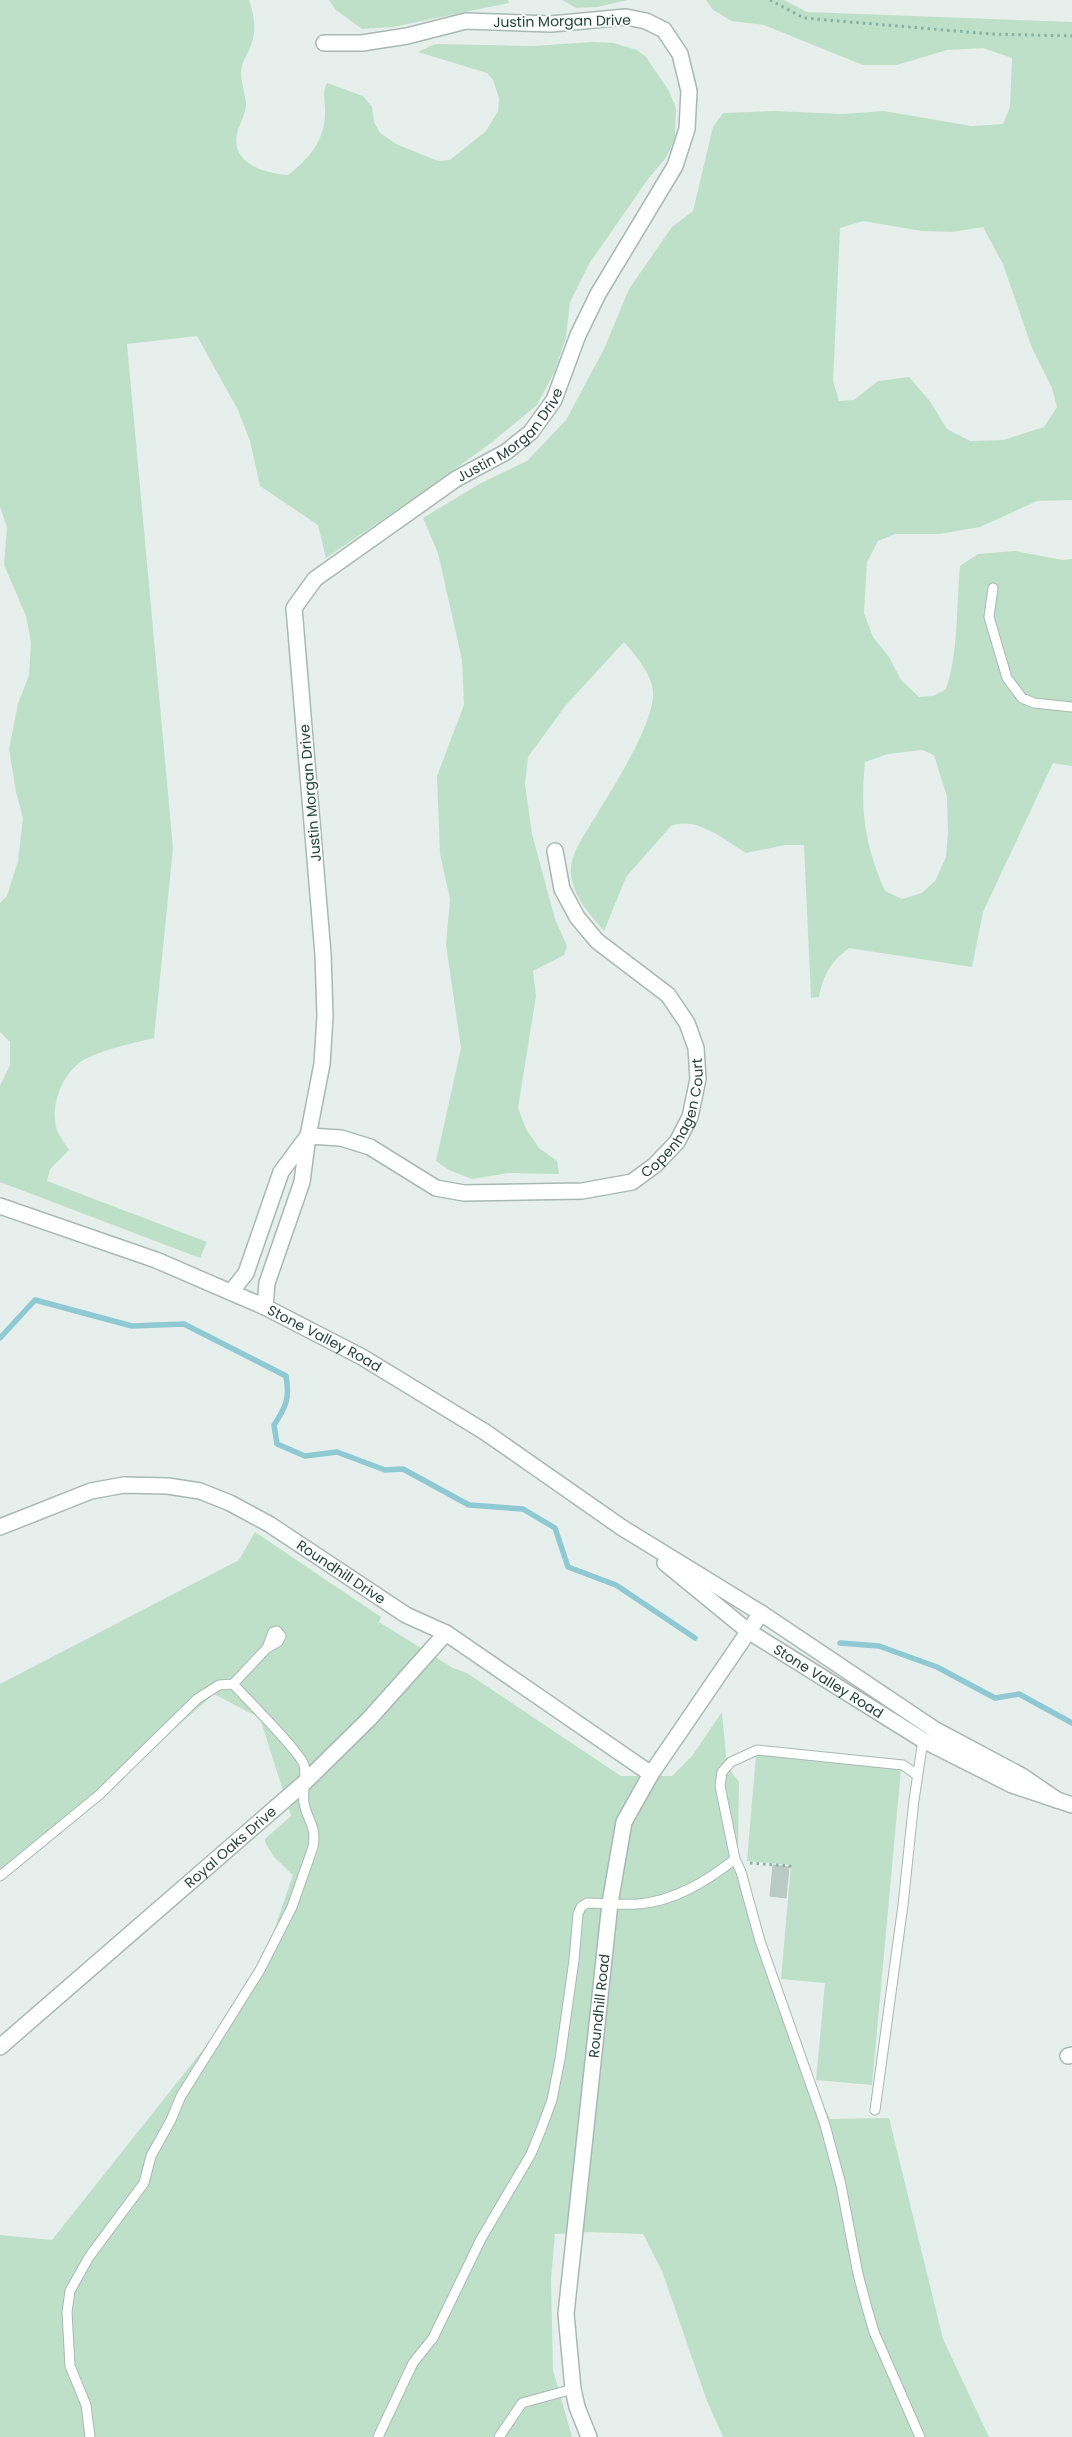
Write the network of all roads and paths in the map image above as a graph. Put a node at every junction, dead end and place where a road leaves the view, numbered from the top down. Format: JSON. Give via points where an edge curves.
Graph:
{"nodes":[{"id":1,"x":770,"y":0,"type":"edge"},
{"id":2,"x":1072,"y":36,"type":"edge"},
{"id":3,"x":324,"y":43,"type":"dead end"},
{"id":4,"x":993,"y":588,"type":"dead end"},
{"id":5,"x":1072,"y":707,"type":"edge"},
{"id":6,"x":555,"y":851,"type":"dead end"},
{"id":7,"x":308,"y":1136,"type":"junction"},
{"id":8,"x":0,"y":1206,"type":"edge"},
{"id":9,"x":231,"y":1292,"type":"junction"},
{"id":10,"x":265,"y":1308,"type":"junction"},
{"id":11,"x":0,"y":1527,"type":"edge"},
{"id":12,"x":621,"y":1527,"type":"junction"},
{"id":13,"x":761,"y":1613,"type":"junction"},
{"id":14,"x":748,"y":1631,"type":"junction"},
{"id":15,"x":446,"y":1633,"type":"junction"},
{"id":16,"x":267,"y":1648,"type":"dead end"},
{"id":17,"x":233,"y":1684,"type":"junction"},
{"id":18,"x":923,"y":1740,"type":"junction"},
{"id":19,"x":651,"y":1774,"type":"junction"},
{"id":20,"x":918,"y":1775,"type":"junction"},
{"id":21,"x":303,"y":1784,"type":"junction"},
{"id":22,"x":1057,"y":1800,"type":"junction"},
{"id":23,"x":1072,"y":1805,"type":"edge"},
{"id":24,"x":736,"y":1860,"type":"junction"},
{"id":25,"x":788,"y":1869,"type":"dead end"},
{"id":26,"x":0,"y":1876,"type":"edge"},
{"id":27,"x":610,"y":1903,"type":"junction"},
{"id":28,"x":0,"y":2047,"type":"edge"},
{"id":29,"x":875,"y":2110,"type":"dead end"},
{"id":30,"x":572,"y":2390,"type":"junction"},
{"id":31,"x":90,"y":2437,"type":"edge"},
{"id":32,"x":378,"y":2437,"type":"edge"},
{"id":33,"x":499,"y":2437,"type":"edge"},
{"id":34,"x":589,"y":2437,"type":"edge"},
{"id":35,"x":920,"y":2437,"type":"edge"}],
"edges":[{"from":1,"to":2,"type":"path","via":[[804,18],[991,34]]},
{"from":3,"to":7,"type":"street","name":"Justin Morgan Drive","via":[[362,43],[466,21],[552,24],[626,17],[664,30],[680,54],[689,91],[687,129],[675,166],[598,294],[578,335],[554,400],[531,432],[506,452],[456,479],[315,579],[294,608],[324,963],[322,1064]]},
{"from":4,"to":5,"type":"lane","via":[[989,617],[1008,678],[1022,698],[1034,703]]},
{"from":6,"to":7,"type":"street","name":"Copenhagen Court","via":[[562,889],[577,917],[597,941],[668,995],[687,1023],[696,1048],[698,1079],[690,1116],[677,1142],[655,1165],[632,1182],[582,1191],[464,1194],[436,1188],[370,1148],[341,1138]]},
{"from":7,"to":9,"type":"street","via":[[281,1172],[246,1273]]},
{"from":7,"to":10,"type":"street","name":"Justin Morgan Drive","via":[[302,1182],[267,1283]]},
{"from":8,"to":9,"type":"street","name":"Stone Valley Road","via":[[156,1260]]},
{"from":9,"to":10,"type":"street","name":"Stone Valley Road"},
{"from":10,"to":12,"type":"street","name":"Stone Valley Road","via":[[362,1357],[485,1432]]},
{"from":11,"to":15,"type":"street","name":"Roundhill Drive","via":[[92,1491],[168,1486],[200,1491],[269,1524],[406,1615]]},
{"from":12,"to":13,"type":"street","name":"Stone Valley Road"},
{"from":12,"to":14,"type":"street","name":"Stone Valley Road"},
{"from":13,"to":14,"type":"street","name":"Roundhill Road"},
{"from":13,"to":22,"type":"street","name":"Stone Valley Road","via":[[934,1729],[1022,1776]]},
{"from":14,"to":18,"type":"street","name":"Stone Valley Road"},
{"from":14,"to":19,"type":"street","name":"Roundhill Road"},
{"from":15,"to":19,"type":"street","name":"Roundhill Drive"},
{"from":15,"to":21,"type":"street","name":"Royal Oaks Drive","via":[[370,1718]]},
{"from":16,"to":17,"type":"lane"},
{"from":17,"to":21,"type":"lane","via":[[304,1764]]},
{"from":17,"to":26,"type":"lane","via":[[219,1685],[197,1700],[99,1795]]},
{"from":18,"to":20,"type":"lane"},
{"from":18,"to":22,"type":"street","name":"Stone Valley Road","via":[[1012,1785]]},
{"from":19,"to":27,"type":"street","name":"Roundhill Road","via":[[624,1822]]},
{"from":20,"to":24,"type":"lane","via":[[903,1765],[757,1750],[748,1753],[731,1762],[722,1772],[720,1786]]},
{"from":20,"to":29,"type":"lane","via":[[904,1905]]},
{"from":21,"to":28,"type":"street","name":"Royal Oaks Drive"},
{"from":21,"to":31,"type":"lane","via":[[304,1804],[315,1838],[306,1873],[292,1907],[260,1970],[181,2096],[151,2156],[144,2183],[89,2257],[70,2291],[67,2312],[70,2366],[86,2405]]},
{"from":22,"to":23,"type":"street","name":"Stone Valley Road"},
{"from":24,"to":25,"type":"path","via":[[790,1866]]},
{"from":24,"to":27,"type":"lane","via":[[697,1886],[668,1896],[640,1904]]},
{"from":24,"to":35,"type":"lane","via":[[760,1941],[825,2126],[841,2185],[866,2308]]},
{"from":27,"to":30,"type":"street","name":"Roundhill Road","via":[[566,2314]]},
{"from":27,"to":32,"type":"lane","via":[[587,1904],[578,1914],[552,2100],[531,2154],[481,2238],[433,2338],[413,2363]]},
{"from":30,"to":33,"type":"lane","via":[[522,2403]]},
{"from":30,"to":34,"type":"street","name":"Roundhill Road"}]}
